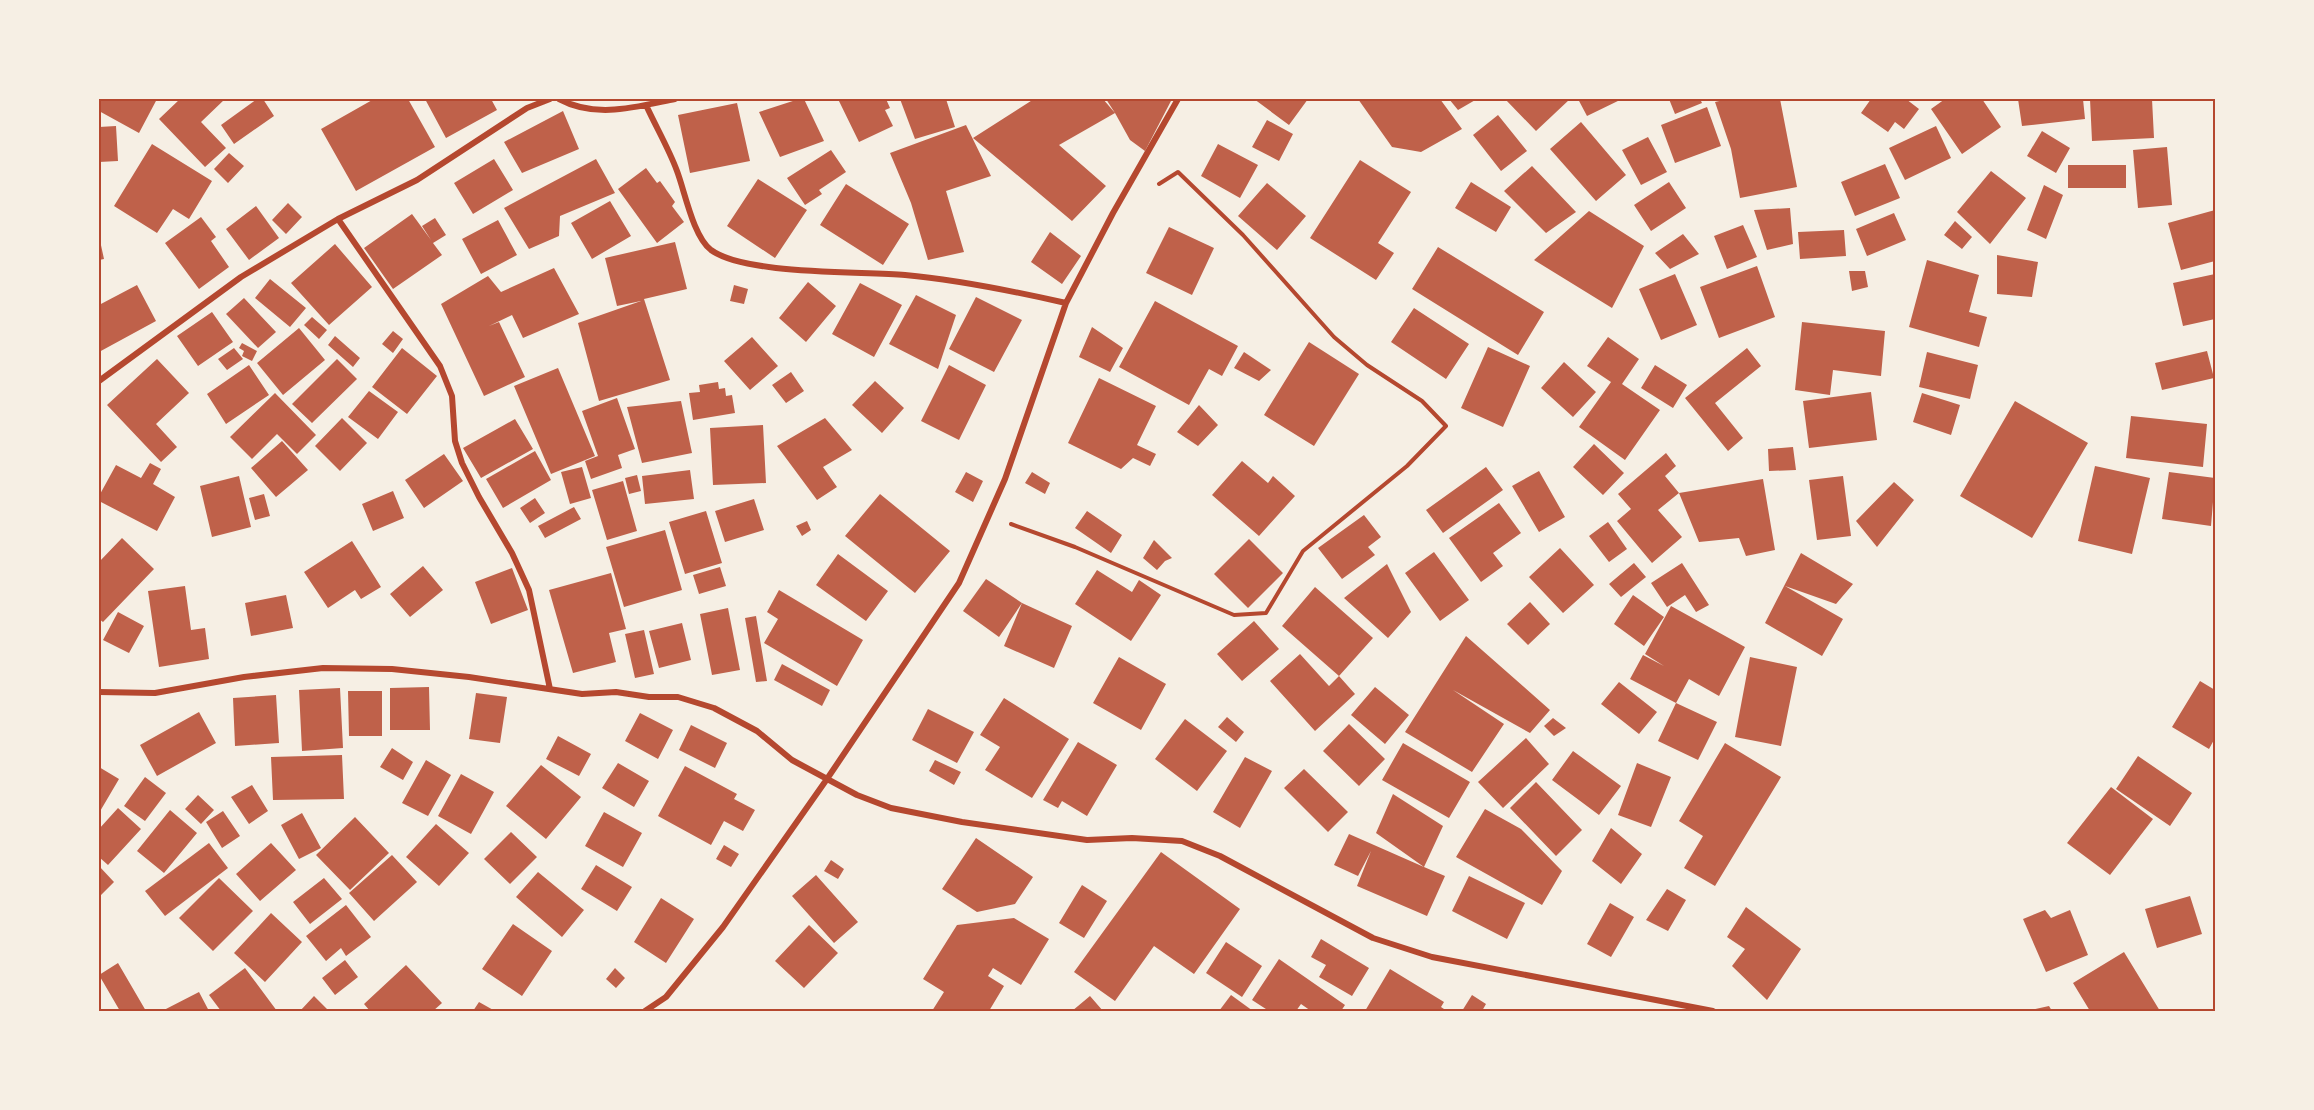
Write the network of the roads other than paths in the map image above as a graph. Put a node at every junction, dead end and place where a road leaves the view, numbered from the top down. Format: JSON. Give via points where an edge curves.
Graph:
{"nodes":[{"id":1,"x":550,"y":99,"type":"edge"},
{"id":2,"x":559,"y":99,"type":"edge"},
{"id":3,"x":675,"y":99,"type":"edge"},
{"id":4,"x":1178,"y":99,"type":"edge"},
{"id":5,"x":646,"y":105,"type":"junction"},
{"id":6,"x":338,"y":219,"type":"junction"},
{"id":7,"x":1066,"y":303,"type":"junction"},
{"id":8,"x":99,"y":381,"type":"edge"},
{"id":9,"x":550,"y":689,"type":"junction"},
{"id":10,"x":99,"y":692,"type":"edge"},
{"id":11,"x":827,"y":779,"type":"junction"},
{"id":12,"x":645,"y":1011,"type":"edge"},
{"id":13,"x":1713,"y":1011,"type":"edge"}],
"edges":[{"from":1,"to":6,"type":"street","via":[[527,108],[417,180]]},
{"from":2,"to":5,"type":"street","via":[[571,105],[610,111]]},
{"from":3,"to":5,"type":"street"},
{"from":4,"to":7,"type":"street"},
{"from":5,"to":7,"type":"street","via":[[677,170],[692,218],[710,249],[730,259],[813,270],[905,275]]},
{"from":6,"to":8,"type":"street","via":[[241,277]]},
{"from":6,"to":9,"type":"street","via":[[440,366],[452,396],[455,441],[462,463],[529,591]]},
{"from":7,"to":11,"type":"street","via":[[1005,479],[959,583]]},
{"from":9,"to":10,"type":"street","via":[[392,669],[323,669],[244,677],[155,693]]},
{"from":9,"to":11,"type":"street","via":[[678,697],[714,708],[757,730],[792,760]]},
{"from":11,"to":12,"type":"street","via":[[723,927],[666,997]]},
{"from":11,"to":13,"type":"street","via":[[891,808],[962,822],[1087,840],[1182,841],[1220,856],[1373,938],[1422,954]]}]}
